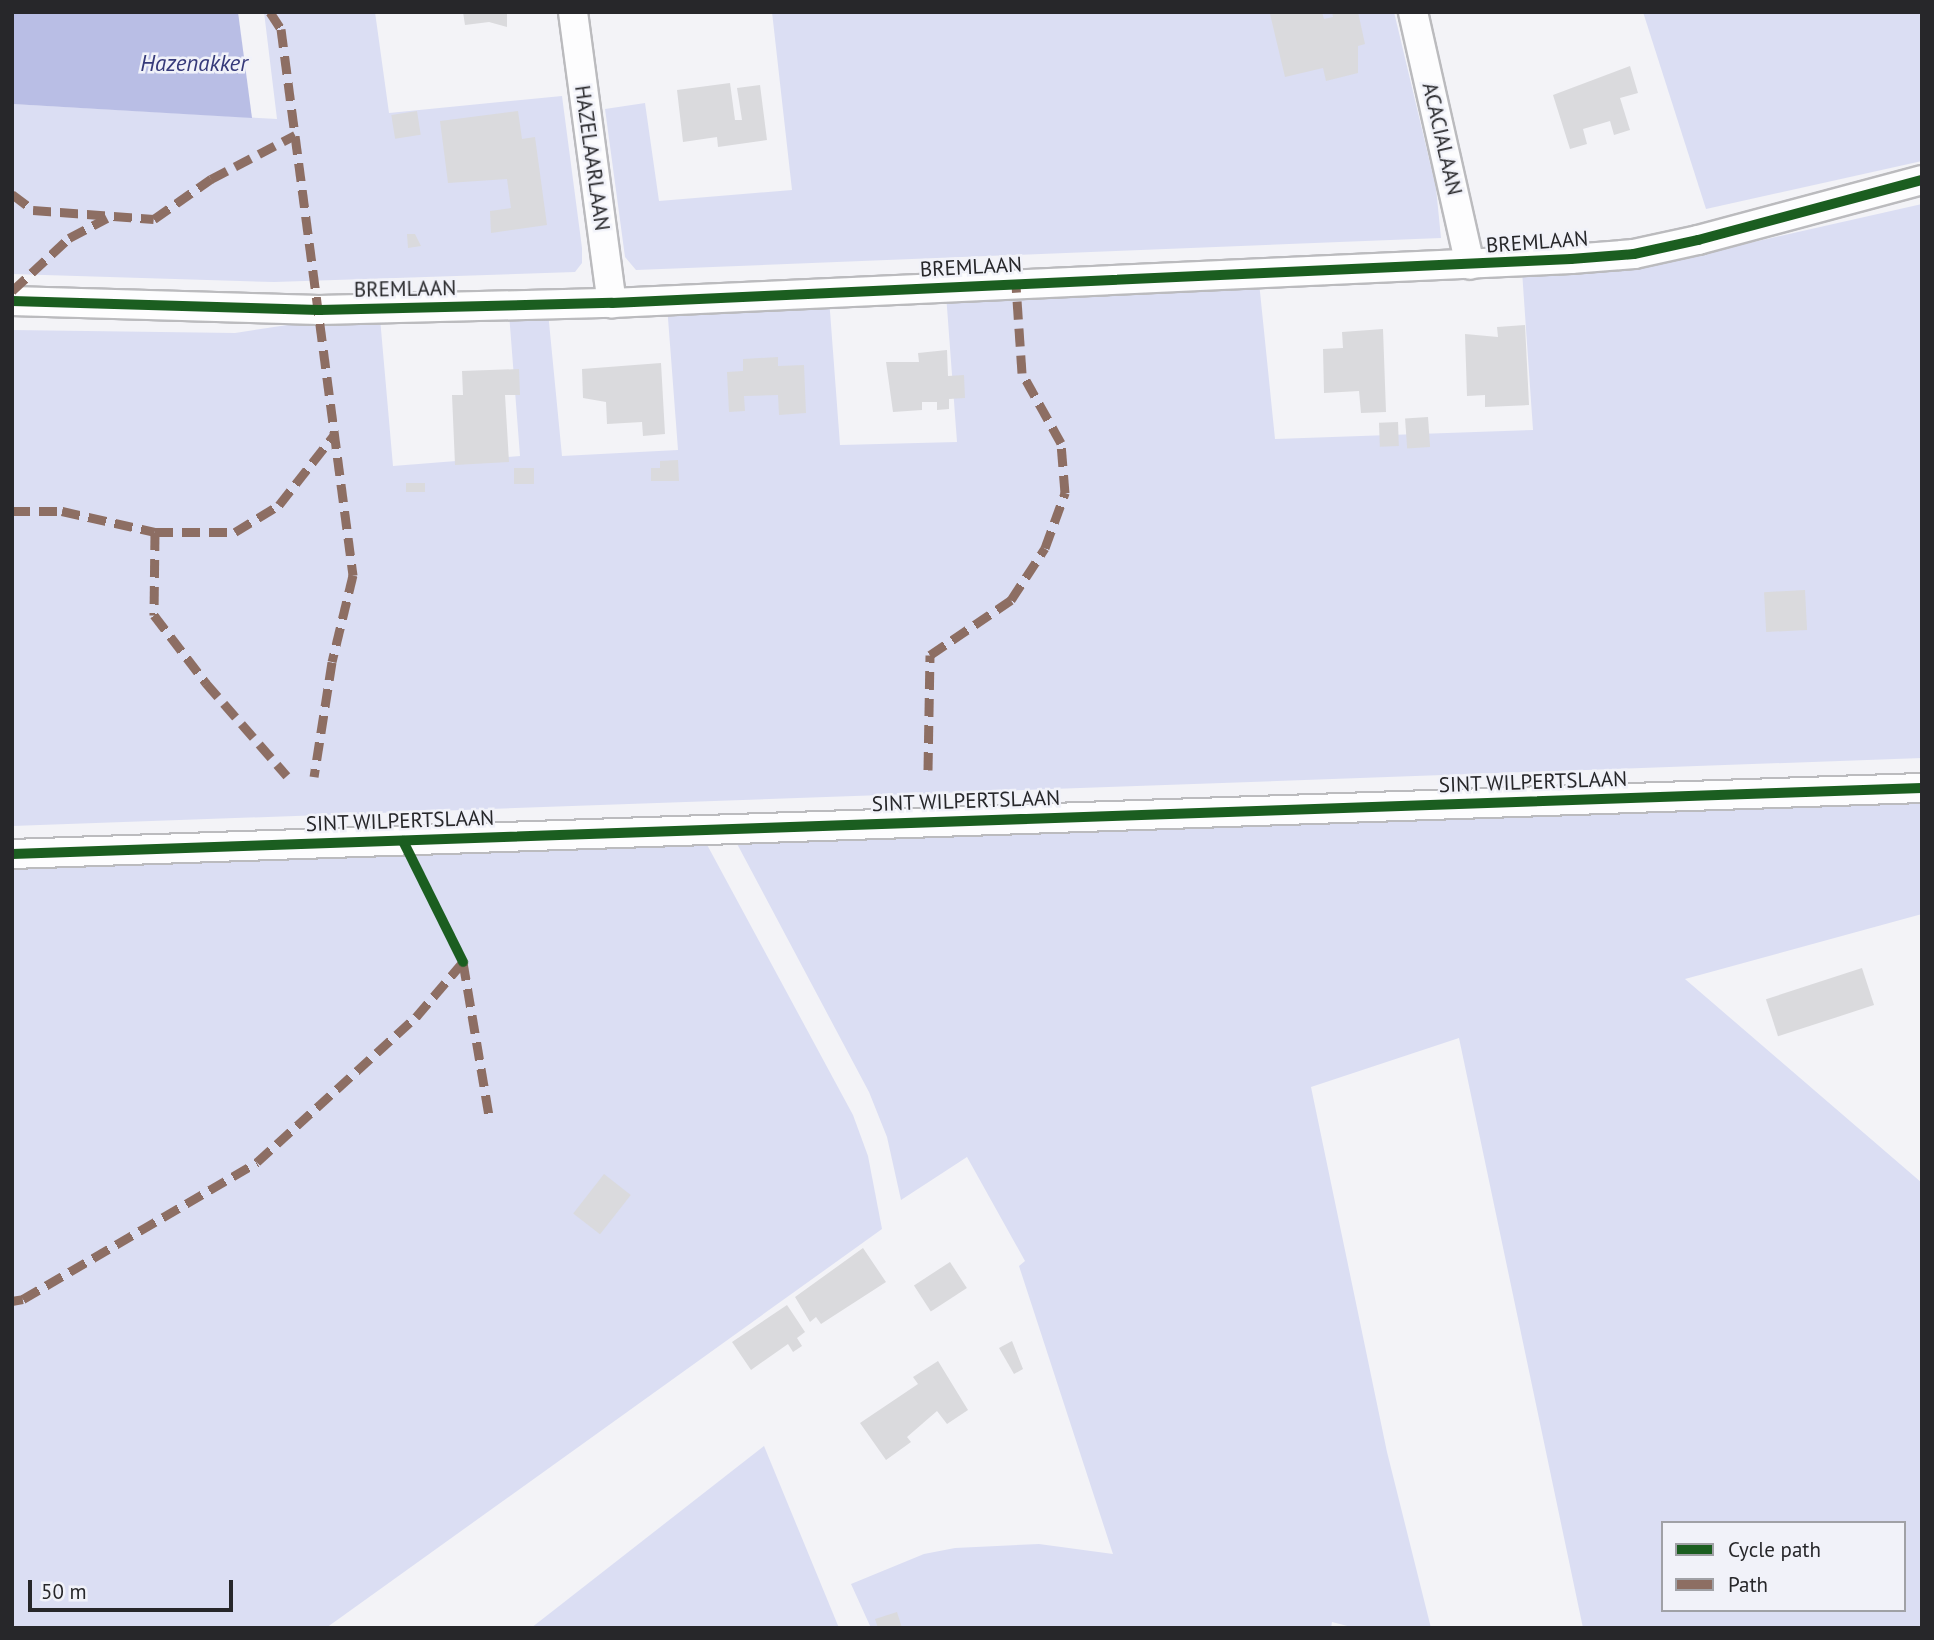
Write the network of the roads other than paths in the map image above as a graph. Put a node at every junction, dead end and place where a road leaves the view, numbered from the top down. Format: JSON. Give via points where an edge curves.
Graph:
{"nodes":[{"id":1,"x":573,"y":12,"type":"edge"},
{"id":2,"x":1413,"y":12,"type":"edge"},
{"id":3,"x":1922,"y":180,"type":"edge"},
{"id":4,"x":1470,"y":265,"type":"junction"},
{"id":5,"x":12,"y":301,"type":"edge"},
{"id":6,"x":612,"y":303,"type":"junction"},
{"id":7,"x":1922,"y":788,"type":"edge"},
{"id":8,"x":12,"y":854,"type":"edge"}],
"edges":[{"from":1,"to":6,"type":"street","name":"HAZELAARLAAN"},
{"from":2,"to":4,"type":"street","name":"ACACIALAAN"},
{"from":3,"to":4,"type":"street","name":"BREMLAAN","via":[[1634,254]]},
{"from":4,"to":6,"type":"street","name":"BREMLAAN"},
{"from":5,"to":6,"type":"street","name":"BREMLAAN","via":[[319,310]]},
{"from":7,"to":8,"type":"street","name":"SINT WILPERTSLAAN"}]}
